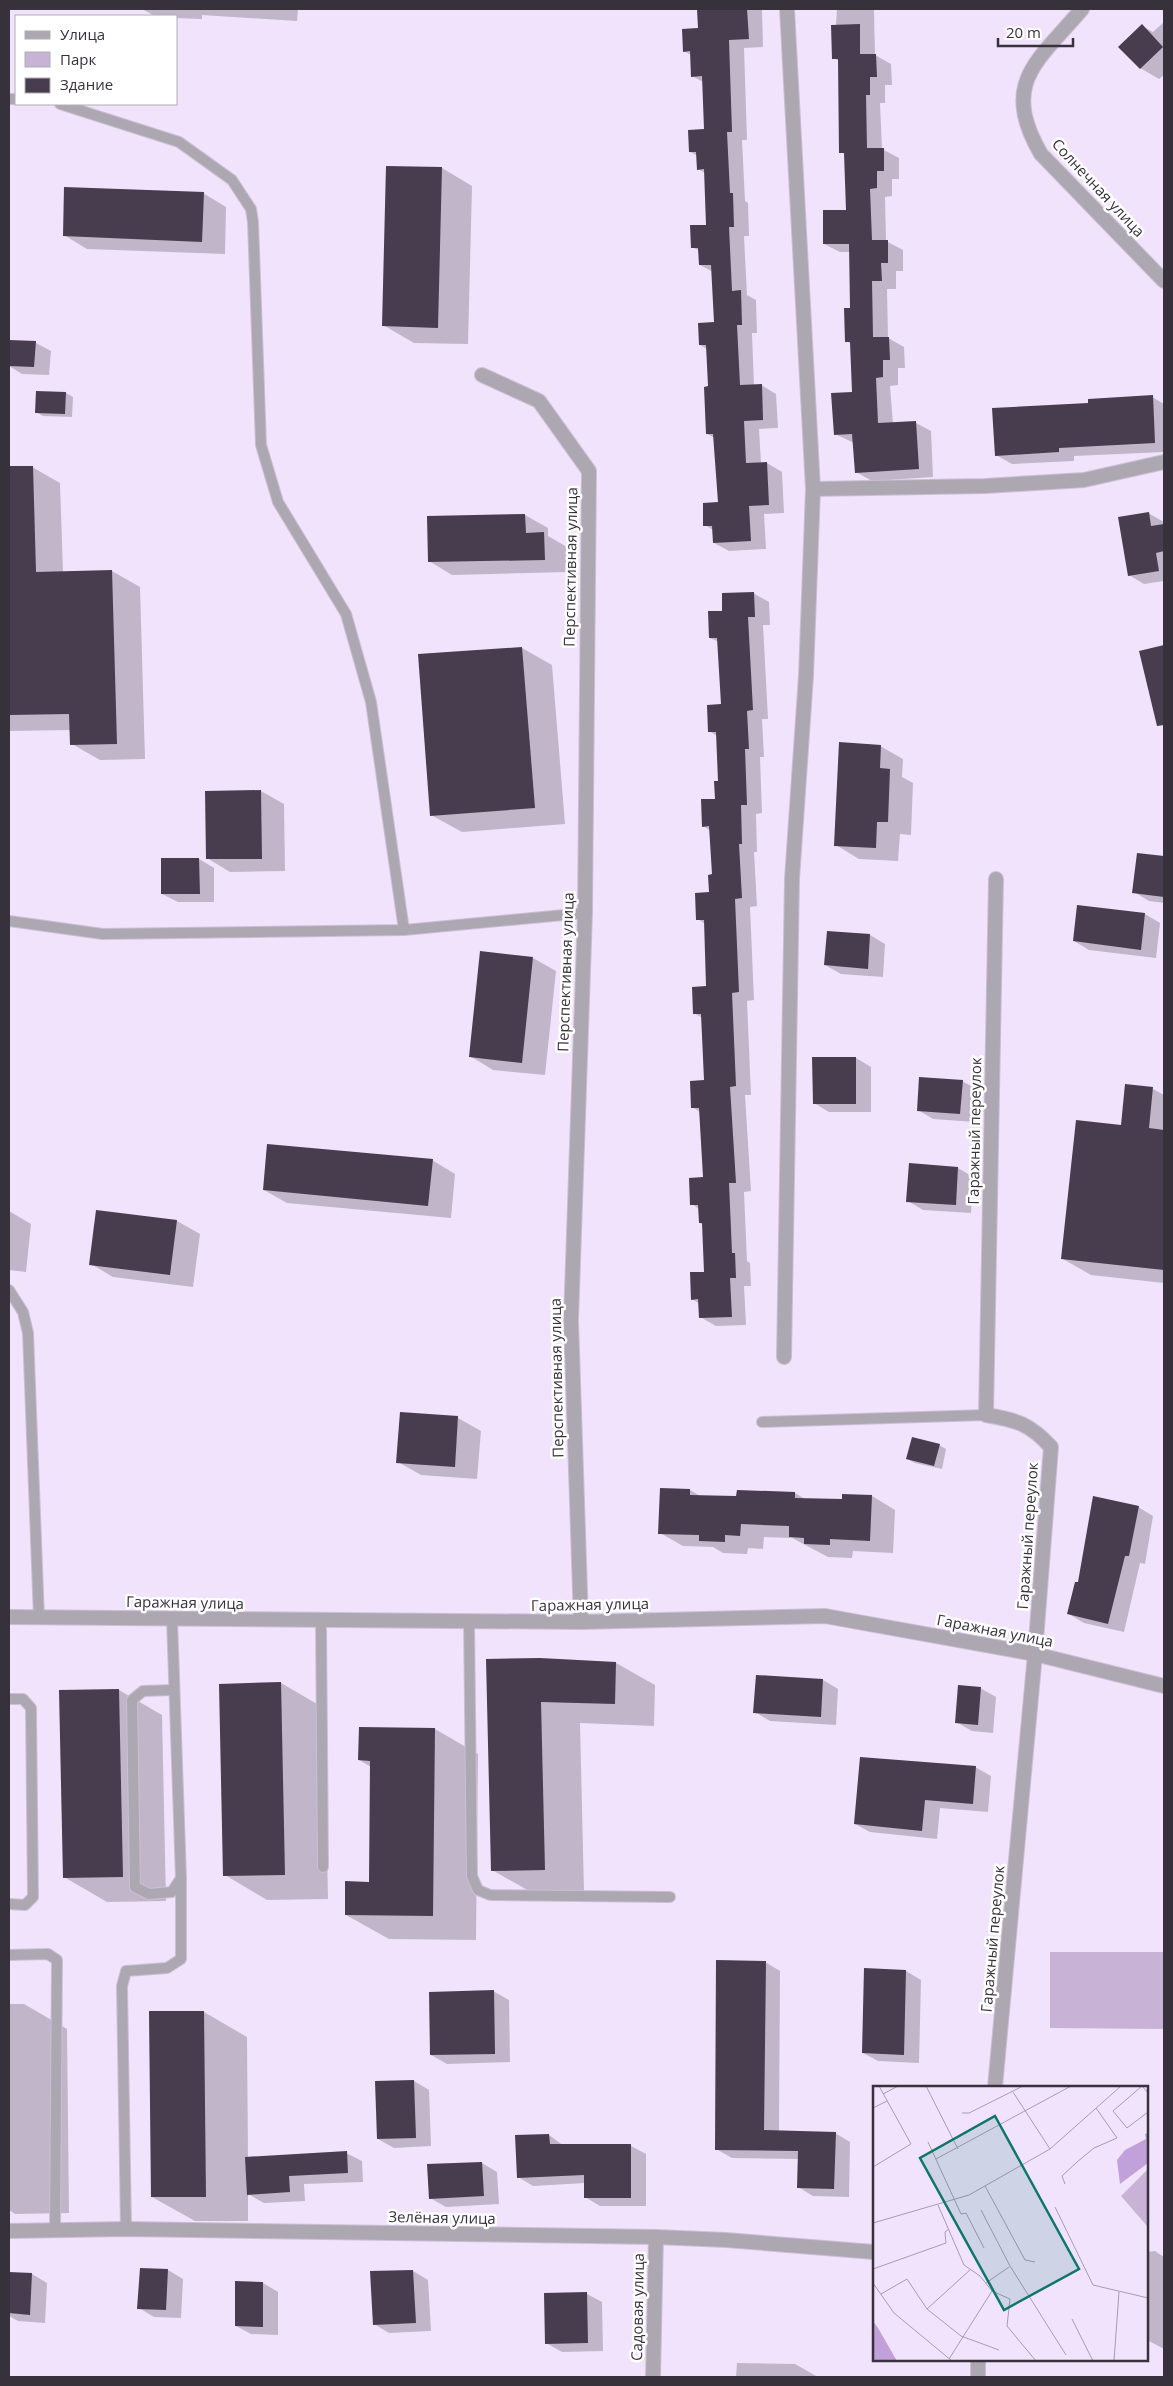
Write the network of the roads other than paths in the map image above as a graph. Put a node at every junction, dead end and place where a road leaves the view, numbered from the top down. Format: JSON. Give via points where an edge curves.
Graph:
{"nodes":[{"id":1,"x":787,"y":9,"type":"edge"},
{"id":2,"x":1082,"y":9,"type":"edge"},
{"id":3,"x":63,"y":105,"type":"edge"},
{"id":4,"x":1164,"y":281,"type":"edge"},
{"id":5,"x":482,"y":375,"type":"dead end"},
{"id":6,"x":1164,"y":462,"type":"edge"},
{"id":7,"x":813,"y":489,"type":"junction"},
{"id":8,"x":996,"y":879,"type":"dead end"},
{"id":9,"x":585,"y":913,"type":"junction"},
{"id":10,"x":9,"y":922,"type":"edge"},
{"id":11,"x":404,"y":930,"type":"junction"},
{"id":12,"x":9,"y":1290,"type":"edge"},
{"id":13,"x":784,"y":1357,"type":"dead end"},
{"id":14,"x":986,"y":1415,"type":"junction"},
{"id":15,"x":762,"y":1422,"type":"dead end"},
{"id":16,"x":9,"y":1617,"type":"edge"},
{"id":17,"x":39,"y":1618,"type":"junction"},
{"id":18,"x":172,"y":1619,"type":"junction"},
{"id":19,"x":321,"y":1620,"type":"junction"},
{"id":20,"x":468,"y":1621,"type":"junction"},
{"id":21,"x":581,"y":1622,"type":"junction"},
{"id":22,"x":1035,"y":1654,"type":"junction"},
{"id":23,"x":1164,"y":1686,"type":"edge"},
{"id":24,"x":174,"y":1690,"type":"junction"},
{"id":25,"x":9,"y":1699,"type":"edge"},
{"id":26,"x":322,"y":1867,"type":"dead end"},
{"id":27,"x":181,"y":1878,"type":"junction"},
{"id":28,"x":670,"y":1897,"type":"dead end"},
{"id":29,"x":9,"y":1904,"type":"edge"},
{"id":30,"x":9,"y":1955,"type":"edge"},
{"id":31,"x":995,"y":2086,"type":"edge"},
{"id":32,"x":126,"y":2229,"type":"junction"},
{"id":33,"x":55,"y":2230,"type":"junction"},
{"id":34,"x":9,"y":2231,"type":"edge"},
{"id":35,"x":656,"y":2237,"type":"junction"},
{"id":36,"x":873,"y":2252,"type":"edge"},
{"id":37,"x":978,"y":2361,"type":"edge"},
{"id":38,"x":653,"y":2377,"type":"edge"},
{"id":39,"x":978,"y":2377,"type":"edge"}],
"edges":[{"from":1,"to":7,"type":"street"},
{"from":2,"to":4,"type":"street","name":"Солнечная улица","via":[[1031,69],[1022,95],[1028,131],[1041,154]]},
{"from":3,"to":11,"type":"lane","via":[[179,142],[232,180],[250,209],[261,445],[278,502],[346,614],[371,702]]},
{"from":5,"to":9,"type":"street","name":"Перспективная улица","via":[[540,401],[589,471]]},
{"from":6,"to":7,"type":"street","via":[[1084,480],[985,486]]},
{"from":7,"to":13,"type":"street","via":[[806,676],[792,879]]},
{"from":8,"to":14,"type":"street","name":"Гаражный переулок"},
{"from":9,"to":11,"type":"lane"},
{"from":9,"to":21,"type":"street","name":"Перспективная улица","via":[[571,1320]]},
{"from":10,"to":11,"type":"lane","via":[[102,934]]},
{"from":12,"to":17,"type":"lane","via":[[23,1312],[28,1333]]},
{"from":14,"to":15,"type":"lane"},
{"from":14,"to":22,"type":"street","name":"Гаражный переулок","via":[[1015,1420],[1036,1431],[1051,1447]]},
{"from":16,"to":17,"type":"street","name":"Гаражная улица"},
{"from":17,"to":18,"type":"street","name":"Гаражная улица"},
{"from":18,"to":19,"type":"street","name":"Гаражная улица"},
{"from":18,"to":24,"type":"lane"},
{"from":19,"to":20,"type":"street","name":"Гаражная улица"},
{"from":19,"to":26,"type":"lane"},
{"from":20,"to":21,"type":"street","name":"Гаражная улица"},
{"from":20,"to":28,"type":"lane","via":[[472,1876],[478,1890],[490,1895]]},
{"from":21,"to":22,"type":"street","name":"Гаражная улица","via":[[825,1616]]},
{"from":22,"to":23,"type":"street","name":"Гаражная улица"},
{"from":22,"to":31,"type":"street","name":"Гаражный переулок"},
{"from":24,"to":27,"type":"lane"},
{"from":24,"to":27,"type":"lane","via":[[143,1690],[132,1700],[135,1887],[149,1894],[172,1892]]},
{"from":25,"to":29,"type":"lane","via":[[23,1699],[31,1708],[33,1897],[26,1905]]},
{"from":27,"to":32,"type":"lane","via":[[181,1959],[167,1968],[126,1971],[122,1986]]},
{"from":30,"to":33,"type":"lane","via":[[48,1954],[57,1960]]},
{"from":32,"to":33,"type":"street","name":"Зелёная улица"},
{"from":32,"to":35,"type":"street","name":"Зелёная улица"},
{"from":33,"to":34,"type":"street","name":"Зелёная улица"},
{"from":35,"to":36,"type":"street","name":"Зелёная улица"},
{"from":35,"to":38,"type":"street","name":"Садовая улица"},
{"from":37,"to":39,"type":"street"}]}
